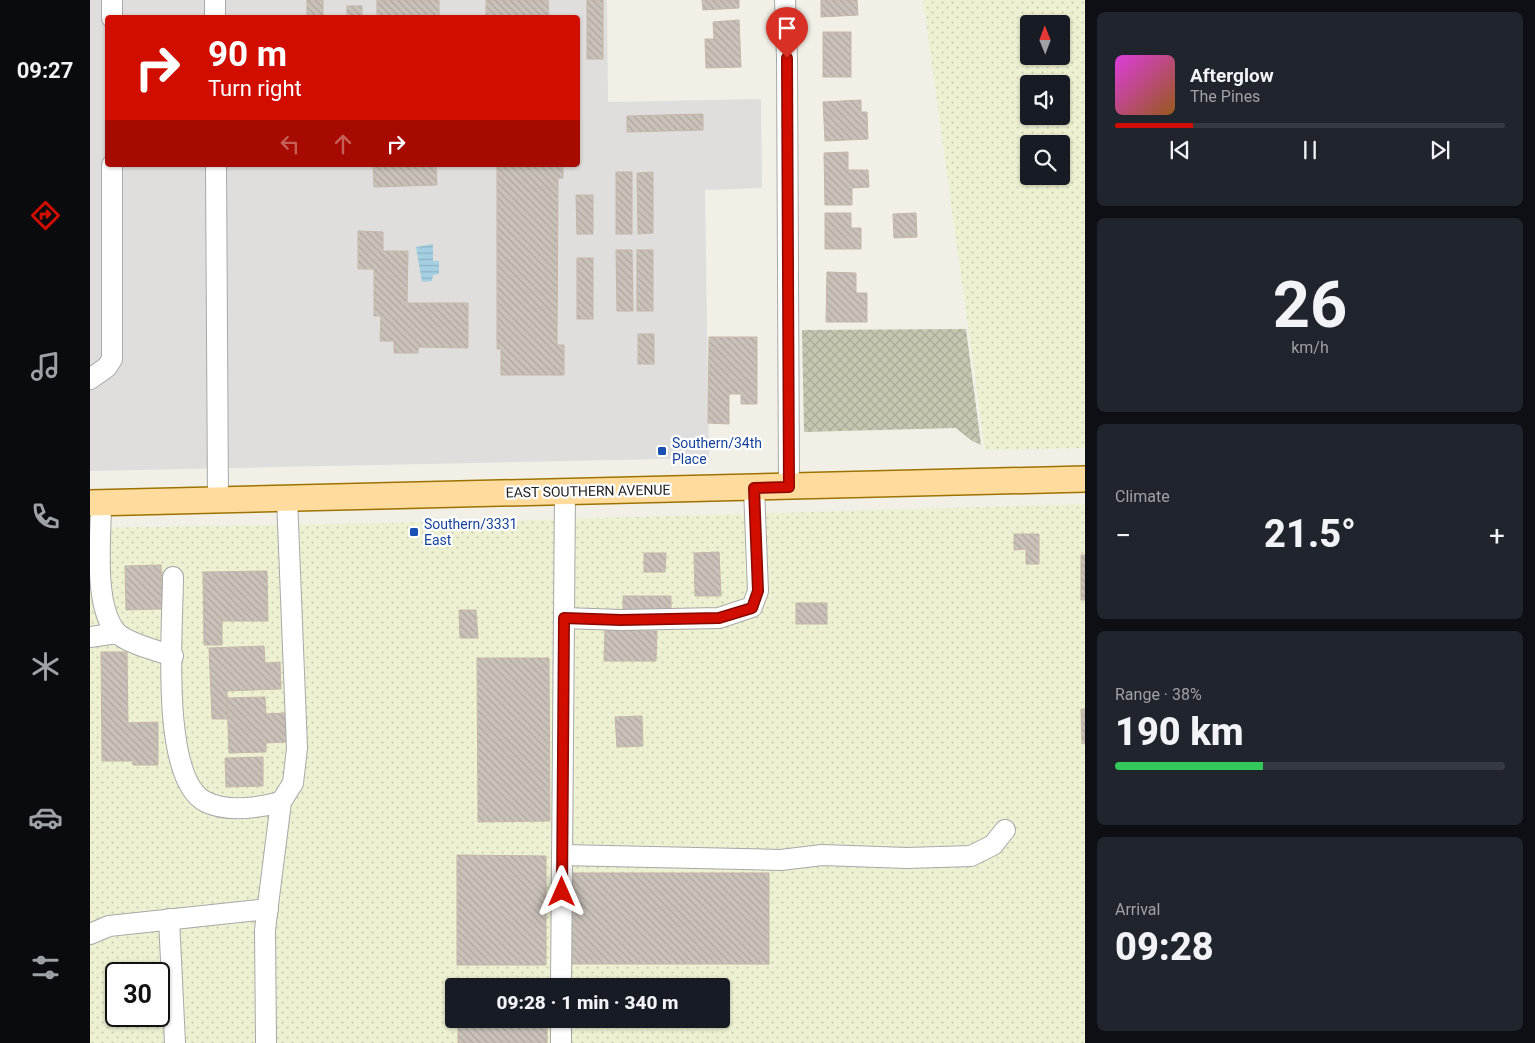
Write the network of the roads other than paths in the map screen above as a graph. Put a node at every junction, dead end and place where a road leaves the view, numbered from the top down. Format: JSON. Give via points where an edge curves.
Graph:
{"nodes":[{"id":1,"x":112,"y":0,"type":"edge"},
{"id":2,"x":214,"y":0,"type":"edge"},
{"id":3,"x":785,"y":0,"type":"edge"},
{"id":4,"x":112,"y":15,"type":"edge"},
{"id":5,"x":215,"y":15,"type":"edge"},
{"id":6,"x":112,"y":167,"type":"edge"},
{"id":7,"x":216,"y":167,"type":"edge"},
{"id":8,"x":90,"y":379,"type":"edge"},
{"id":9,"x":1085,"y":478,"type":"edge"},
{"id":10,"x":789,"y":487,"type":"junction"},
{"id":11,"x":754,"y":488,"type":"junction"},
{"id":12,"x":565,"y":492,"type":"junction"},
{"id":13,"x":287,"y":498,"type":"junction"},
{"id":14,"x":218,"y":500,"type":"junction"},
{"id":15,"x":96,"y":503,"type":"edge"},
{"id":16,"x":173,"y":578,"type":"dead end"},
{"id":17,"x":564,"y":618,"type":"junction"},
{"id":18,"x":117,"y":633,"type":"junction"},
{"id":19,"x":90,"y":637,"type":"edge"},
{"id":20,"x":173,"y":656,"type":"junction"},
{"id":21,"x":281,"y":802,"type":"junction"},
{"id":22,"x":1005,"y":830,"type":"dead end"},
{"id":23,"x":562,"y":855,"type":"junction"},
{"id":24,"x":268,"y":909,"type":"junction"},
{"id":25,"x":169,"y":919,"type":"junction"},
{"id":26,"x":90,"y":934,"type":"edge"},
{"id":27,"x":561,"y":978,"type":"edge"},
{"id":28,"x":561,"y":1028,"type":"edge"},
{"id":29,"x":175,"y":1043,"type":"edge"},
{"id":30,"x":266,"y":1043,"type":"edge"},
{"id":31,"x":561,"y":1043,"type":"edge"}],
"edges":[{"from":1,"to":4,"type":"street"},
{"from":2,"to":5,"type":"street"},
{"from":3,"to":10,"type":"street"},
{"from":6,"to":8,"type":"street","via":[[112,359],[107,367]]},
{"from":7,"to":14,"type":"street"},
{"from":9,"to":10,"type":"main road","name":"EAST SOUTHERN AVENUE"},
{"from":10,"to":11,"type":"main road","name":"EAST SOUTHERN AVENUE"},
{"from":11,"to":12,"type":"main road","name":"EAST SOUTHERN AVENUE"},
{"from":11,"to":17,"type":"street","via":[[758,591],[752,608],[719,618]]},
{"from":12,"to":13,"type":"main road","name":"EAST SOUTHERN AVENUE"},
{"from":12,"to":17,"type":"street"},
{"from":13,"to":14,"type":"main road","name":"EAST SOUTHERN AVENUE"},
{"from":13,"to":21,"type":"street","via":[[297,748],[293,783]]},
{"from":14,"to":15,"type":"main road","name":"EAST SOUTHERN AVENUE"},
{"from":15,"to":18,"type":"street","via":[[102,596],[108,618]]},
{"from":16,"to":20,"type":"street"},
{"from":17,"to":23,"type":"street"},
{"from":18,"to":19,"type":"street"},
{"from":18,"to":20,"type":"street"},
{"from":20,"to":21,"type":"street","via":[[176,746],[188,784],[206,802],[226,807],[262,807]]},
{"from":21,"to":24,"type":"street"},
{"from":22,"to":23,"type":"street","via":[[993,845],[971,856],[822,855],[781,860]]},
{"from":23,"to":27,"type":"street"},
{"from":24,"to":25,"type":"street"},
{"from":24,"to":30,"type":"street"},
{"from":25,"to":26,"type":"street","via":[[109,926]]},
{"from":25,"to":29,"type":"street"},
{"from":28,"to":31,"type":"street"}]}
